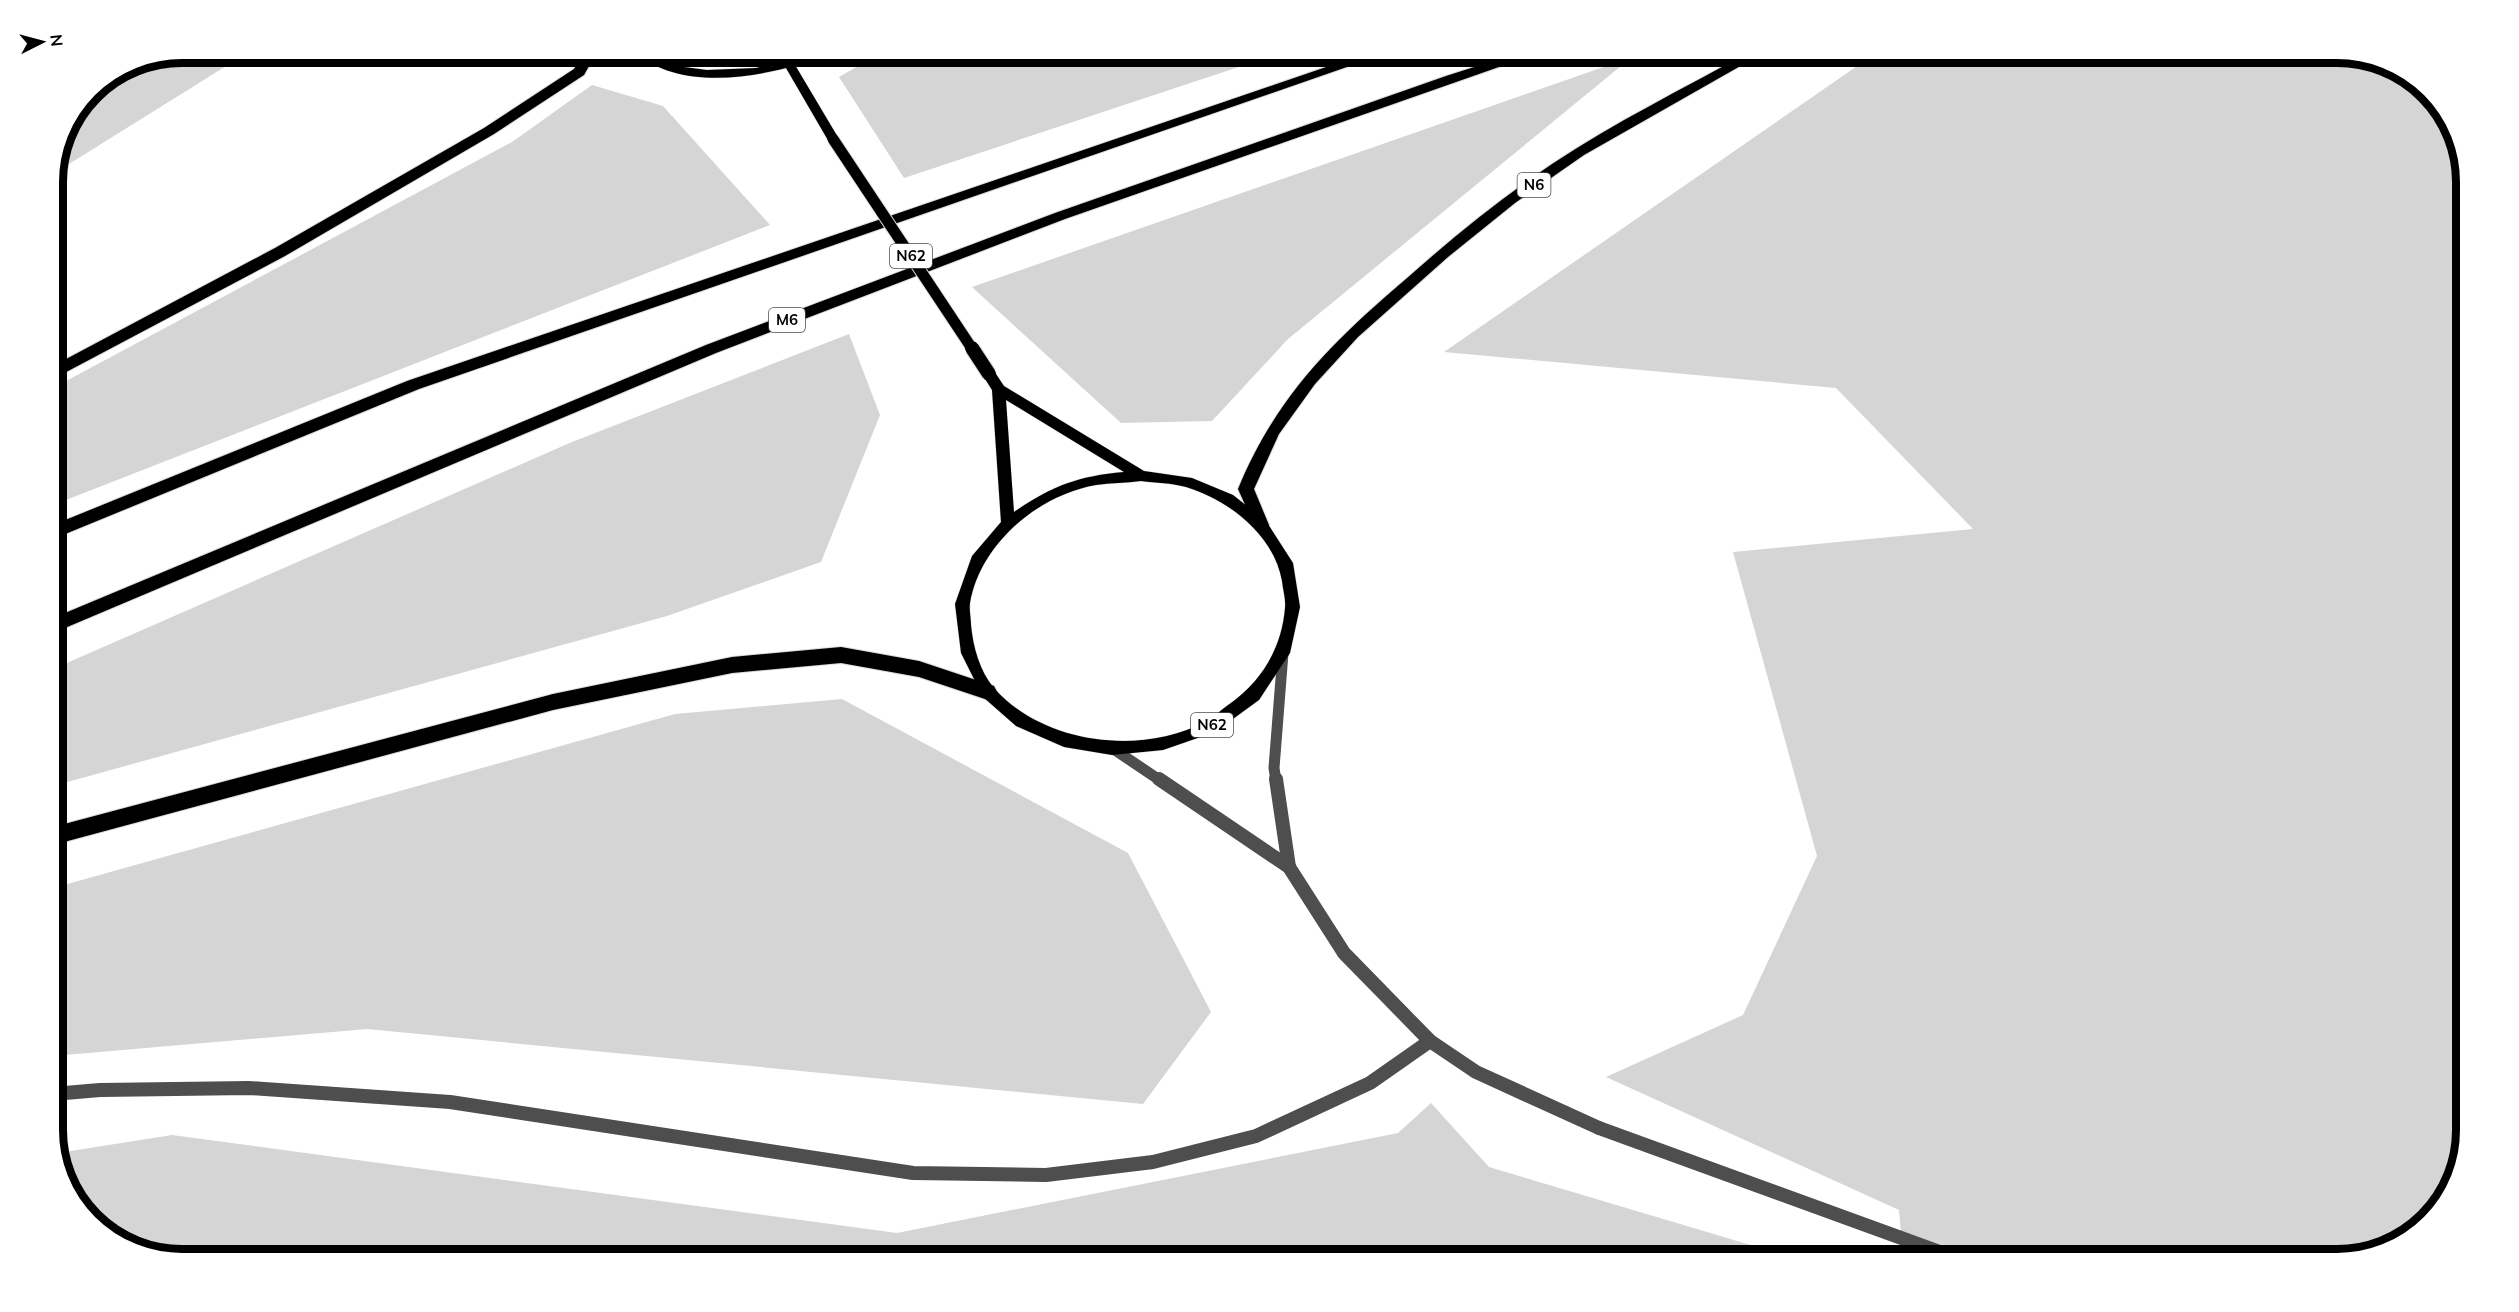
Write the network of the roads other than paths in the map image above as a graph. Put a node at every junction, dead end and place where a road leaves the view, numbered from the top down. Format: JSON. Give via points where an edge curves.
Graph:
{"nodes":[{"id":1,"x":584,"y":63,"type":"edge"},
{"id":2,"x":659,"y":63,"type":"edge"},
{"id":3,"x":798,"y":63,"type":"edge"},
{"id":4,"x":1352,"y":63,"type":"edge"},
{"id":5,"x":1501,"y":63,"type":"edge"},
{"id":6,"x":1739,"y":63,"type":"edge"},
{"id":7,"x":790,"y":66,"type":"junction"},
{"id":8,"x":63,"y":368,"type":"edge"},
{"id":9,"x":999,"y":389,"type":"junction"},
{"id":10,"x":1141,"y":476,"type":"junction"},
{"id":11,"x":1008,"y":523,"type":"junction"},
{"id":12,"x":1261,"y":525,"type":"junction"},
{"id":13,"x":63,"y":528,"type":"edge"},
{"id":14,"x":63,"y":622,"type":"edge"},
{"id":15,"x":1283,"y":653,"type":"junction"},
{"id":16,"x":988,"y":692,"type":"junction"},
{"id":17,"x":1112,"y":748,"type":"junction"},
{"id":18,"x":63,"y":833,"type":"edge"},
{"id":19,"x":1289,"y":867,"type":"junction"},
{"id":20,"x":1430,"y":1041,"type":"junction"},
{"id":21,"x":63,"y":1093,"type":"edge"},
{"id":22,"x":1929,"y":1249,"type":"edge"}],
"edges":[{"from":1,"to":8,"type":"highway","via":[[579,72],[489,131],[280,252]]},
{"from":2,"to":7,"type":"main road","via":[[693,72],[741,74]]},
{"from":3,"to":7,"type":"main road"},
{"from":4,"to":13,"type":"highway","via":[[413,385]]},
{"from":5,"to":14,"type":"highway","number":"M6","via":[[1060,216],[711,349]]},
{"from":6,"to":12,"type":"highway","number":"N6","via":[[1578,153],[1464,235],[1372,315],[1304,387],[1264,444],[1246,489]]},
{"from":7,"to":9,"type":"main road","number":"N62","bridge":true,"via":[[833,138]]},
{"from":9,"to":10,"type":"main road","number":"N62"},
{"from":9,"to":11,"type":"main road","number":"N62"},
{"from":10,"to":11,"type":"main road","number":"N62","via":[[1094,480],[1050,495]]},
{"from":10,"to":12,"type":"main road","number":"N62","via":[[1187,483],[1228,499]]},
{"from":11,"to":16,"type":"main road","number":"N62","via":[[977,560],[962,604],[966,649]]},
{"from":12,"to":15,"type":"main road","number":"N62","via":[[1286,563],[1288,574],[1293,607]]},
{"from":15,"to":17,"type":"main road","number":"N62","via":[[1254,694],[1210,727],[1163,743]]},
{"from":15,"to":19,"type":"street","via":[[1274,768]]},
{"from":16,"to":17,"type":"main road","number":"N62","via":[[1021,721],[1064,740]]},
{"from":16,"to":18,"type":"highway","via":[[919,669],[841,655],[732,665],[553,702]]},
{"from":17,"to":19,"type":"street"},
{"from":19,"to":20,"type":"street","via":[[1344,953]]},
{"from":20,"to":21,"type":"street","via":[[1370,1083],[1256,1136],[1152,1162],[1046,1175],[913,1173],[450,1102],[249,1088]]},
{"from":20,"to":22,"type":"street","via":[[1476,1072],[1599,1128]]}]}
